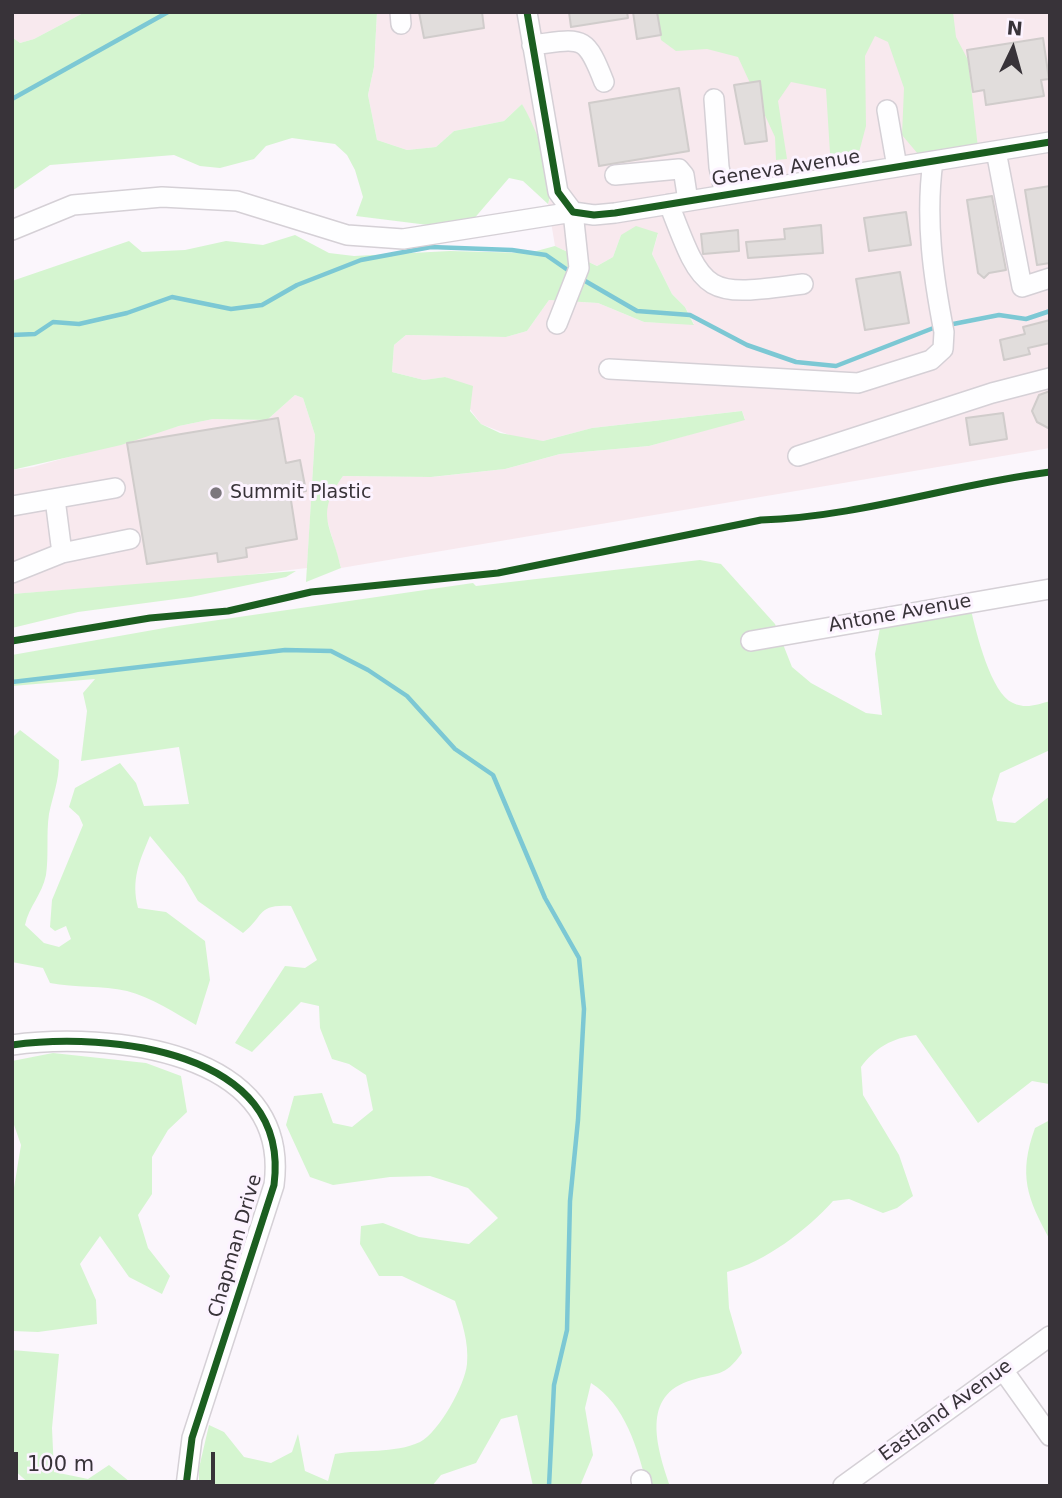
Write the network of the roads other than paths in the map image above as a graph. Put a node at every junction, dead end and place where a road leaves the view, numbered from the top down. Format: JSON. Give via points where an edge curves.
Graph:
{"nodes":[{"id":1,"x":527,"y":12,"type":"edge"},
{"id":2,"x":532,"y":45,"type":"junction"},
{"id":3,"x":604,"y":82,"type":"dead end"},
{"id":4,"x":714,"y":99,"type":"dead end"},
{"id":5,"x":887,"y":110,"type":"dead end"},
{"id":6,"x":1050,"y":142,"type":"edge"},
{"id":7,"x":996,"y":151,"type":"junction"},
{"id":8,"x":933,"y":161,"type":"junction"},
{"id":9,"x":897,"y":167,"type":"junction"},
{"id":10,"x":615,"y":175,"type":"dead end"},
{"id":11,"x":724,"y":195,"type":"junction"},
{"id":12,"x":679,"y":203,"type":"junction"},
{"id":13,"x":573,"y":212,"type":"junction"},
{"id":14,"x":12,"y":230,"type":"edge"},
{"id":15,"x":1050,"y":278,"type":"edge"},
{"id":16,"x":803,"y":284,"type":"dead end"},
{"id":17,"x":557,"y":324,"type":"dead end"},
{"id":18,"x":609,"y":369,"type":"dead end"},
{"id":19,"x":1050,"y":378,"type":"edge"},
{"id":20,"x":798,"y":456,"type":"dead end"},
{"id":21,"x":115,"y":488,"type":"dead end"},
{"id":22,"x":55,"y":499,"type":"junction"},
{"id":23,"x":12,"y":506,"type":"edge"},
{"id":24,"x":130,"y":539,"type":"dead end"},
{"id":25,"x":62,"y":553,"type":"junction"},
{"id":26,"x":12,"y":573,"type":"edge"},
{"id":27,"x":1050,"y":589,"type":"edge"},
{"id":28,"x":751,"y":641,"type":"dead end"},
{"id":29,"x":12,"y":1045,"type":"edge"},
{"id":30,"x":1050,"y":1336,"type":"edge"},
{"id":31,"x":1003,"y":1370,"type":"junction"},
{"id":32,"x":1050,"y":1436,"type":"edge"},
{"id":33,"x":186,"y":1486,"type":"edge"},
{"id":34,"x":843,"y":1486,"type":"edge"}],
"edges":[{"from":1,"to":2,"type":"street"},
{"from":2,"to":3,"type":"street","via":[[581,42],[591,48]]},
{"from":2,"to":13,"type":"street","via":[[558,192]]},
{"from":4,"to":11,"type":"street"},
{"from":5,"to":9,"type":"street"},
{"from":6,"to":7,"type":"street","name":"Geneva Avenue"},
{"from":7,"to":8,"type":"street","name":"Geneva Avenue"},
{"from":7,"to":15,"type":"street","via":[[1022,287]]},
{"from":8,"to":9,"type":"street","name":"Geneva Avenue"},
{"from":8,"to":18,"type":"street","via":[[929,228],[943,349],[930,360],[858,383]]},
{"from":9,"to":11,"type":"street","name":"Geneva Avenue"},
{"from":10,"to":12,"type":"street","via":[[679,169],[684,174]]},
{"from":11,"to":12,"type":"street","name":"Geneva Avenue"},
{"from":12,"to":13,"type":"street","name":"Geneva Avenue","via":[[594,215]]},
{"from":12,"to":16,"type":"street","via":[[689,255],[713,284],[739,292]]},
{"from":13,"to":14,"type":"street","name":"Geneva Avenue","via":[[403,239],[347,235],[237,201],[162,197],[73,205]]},
{"from":13,"to":17,"type":"street","via":[[576,275]]},
{"from":19,"to":20,"type":"street"},
{"from":21,"to":22,"type":"street"},
{"from":22,"to":23,"type":"street"},
{"from":22,"to":25,"type":"street"},
{"from":24,"to":25,"type":"street"},
{"from":25,"to":26,"type":"street"},
{"from":27,"to":28,"type":"street","name":"Antone Avenue"},
{"from":29,"to":33,"type":"street","name":"Chapman Drive","via":[[104,1042],[196,1062],[245,1094],[269,1132],[274,1185],[192,1438]]},
{"from":30,"to":31,"type":"street","name":"Eastland Avenue"},
{"from":31,"to":32,"type":"street"},
{"from":31,"to":34,"type":"street","name":"Eastland Avenue"}]}
